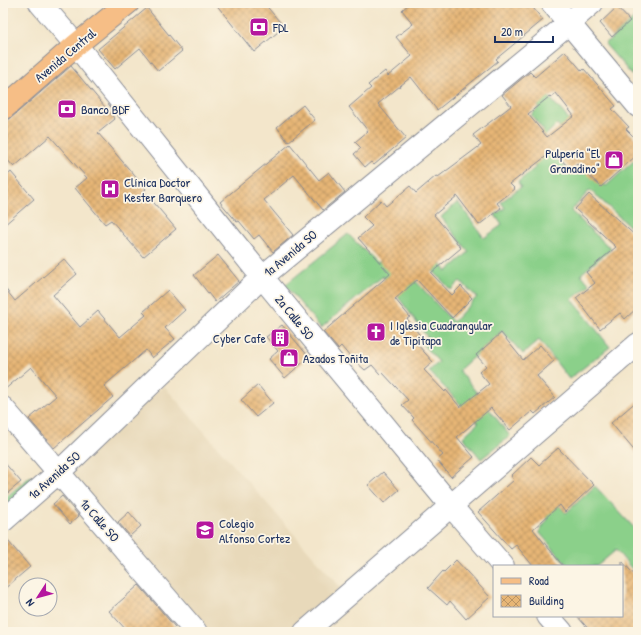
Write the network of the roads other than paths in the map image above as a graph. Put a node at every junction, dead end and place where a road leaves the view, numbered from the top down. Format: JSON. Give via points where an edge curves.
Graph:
{"nodes":[{"id":1,"x":40,"y":3,"type":"edge"},
{"id":2,"x":128,"y":3,"type":"edge"},
{"id":3,"x":552,"y":3,"type":"edge"},
{"id":4,"x":592,"y":3,"type":"edge"},
{"id":5,"x":569,"y":23,"type":"junction"},
{"id":6,"x":76,"y":45,"type":"junction"},
{"id":7,"x":638,"y":106,"type":"edge"},
{"id":8,"x":3,"y":109,"type":"edge"},
{"id":9,"x":262,"y":276,"type":"junction"},
{"id":10,"x":638,"y":344,"type":"edge"},
{"id":11,"x":3,"y":408,"type":"edge"},
{"id":12,"x":58,"y":472,"type":"junction"},
{"id":13,"x":451,"y":506,"type":"junction"},
{"id":14,"x":3,"y":520,"type":"edge"},
{"id":15,"x":502,"y":565,"type":"edge"},
{"id":16,"x":549,"y":617,"type":"edge"},
{"id":17,"x":196,"y":632,"type":"edge"},
{"id":18,"x":305,"y":632,"type":"edge"},
{"id":19,"x":562,"y":632,"type":"edge"}],
"edges":[{"from":1,"to":6,"type":"street","name":"2a Calle SO"},
{"from":2,"to":6,"type":"main road","name":"Avenida Central"},
{"from":3,"to":5,"type":"street"},
{"from":4,"to":5,"type":"street","name":"1a Avenida SO"},
{"from":5,"to":7,"type":"street"},
{"from":5,"to":9,"type":"street","name":"1a Avenida SO"},
{"from":6,"to":8,"type":"main road","name":"Avenida Central"},
{"from":6,"to":9,"type":"street","name":"2a Calle SO"},
{"from":9,"to":12,"type":"street","name":"1a Avenida SO"},
{"from":9,"to":13,"type":"street","name":"2a Calle SO"},
{"from":10,"to":13,"type":"street"},
{"from":11,"to":12,"type":"street","name":"1a Calle SO"},
{"from":12,"to":14,"type":"street","name":"1a Avenida SO"},
{"from":12,"to":17,"type":"street","name":"1a Calle SO"},
{"from":13,"to":15,"type":"street","name":"2a Calle SO"},
{"from":13,"to":18,"type":"street"},
{"from":16,"to":19,"type":"street"}]}
